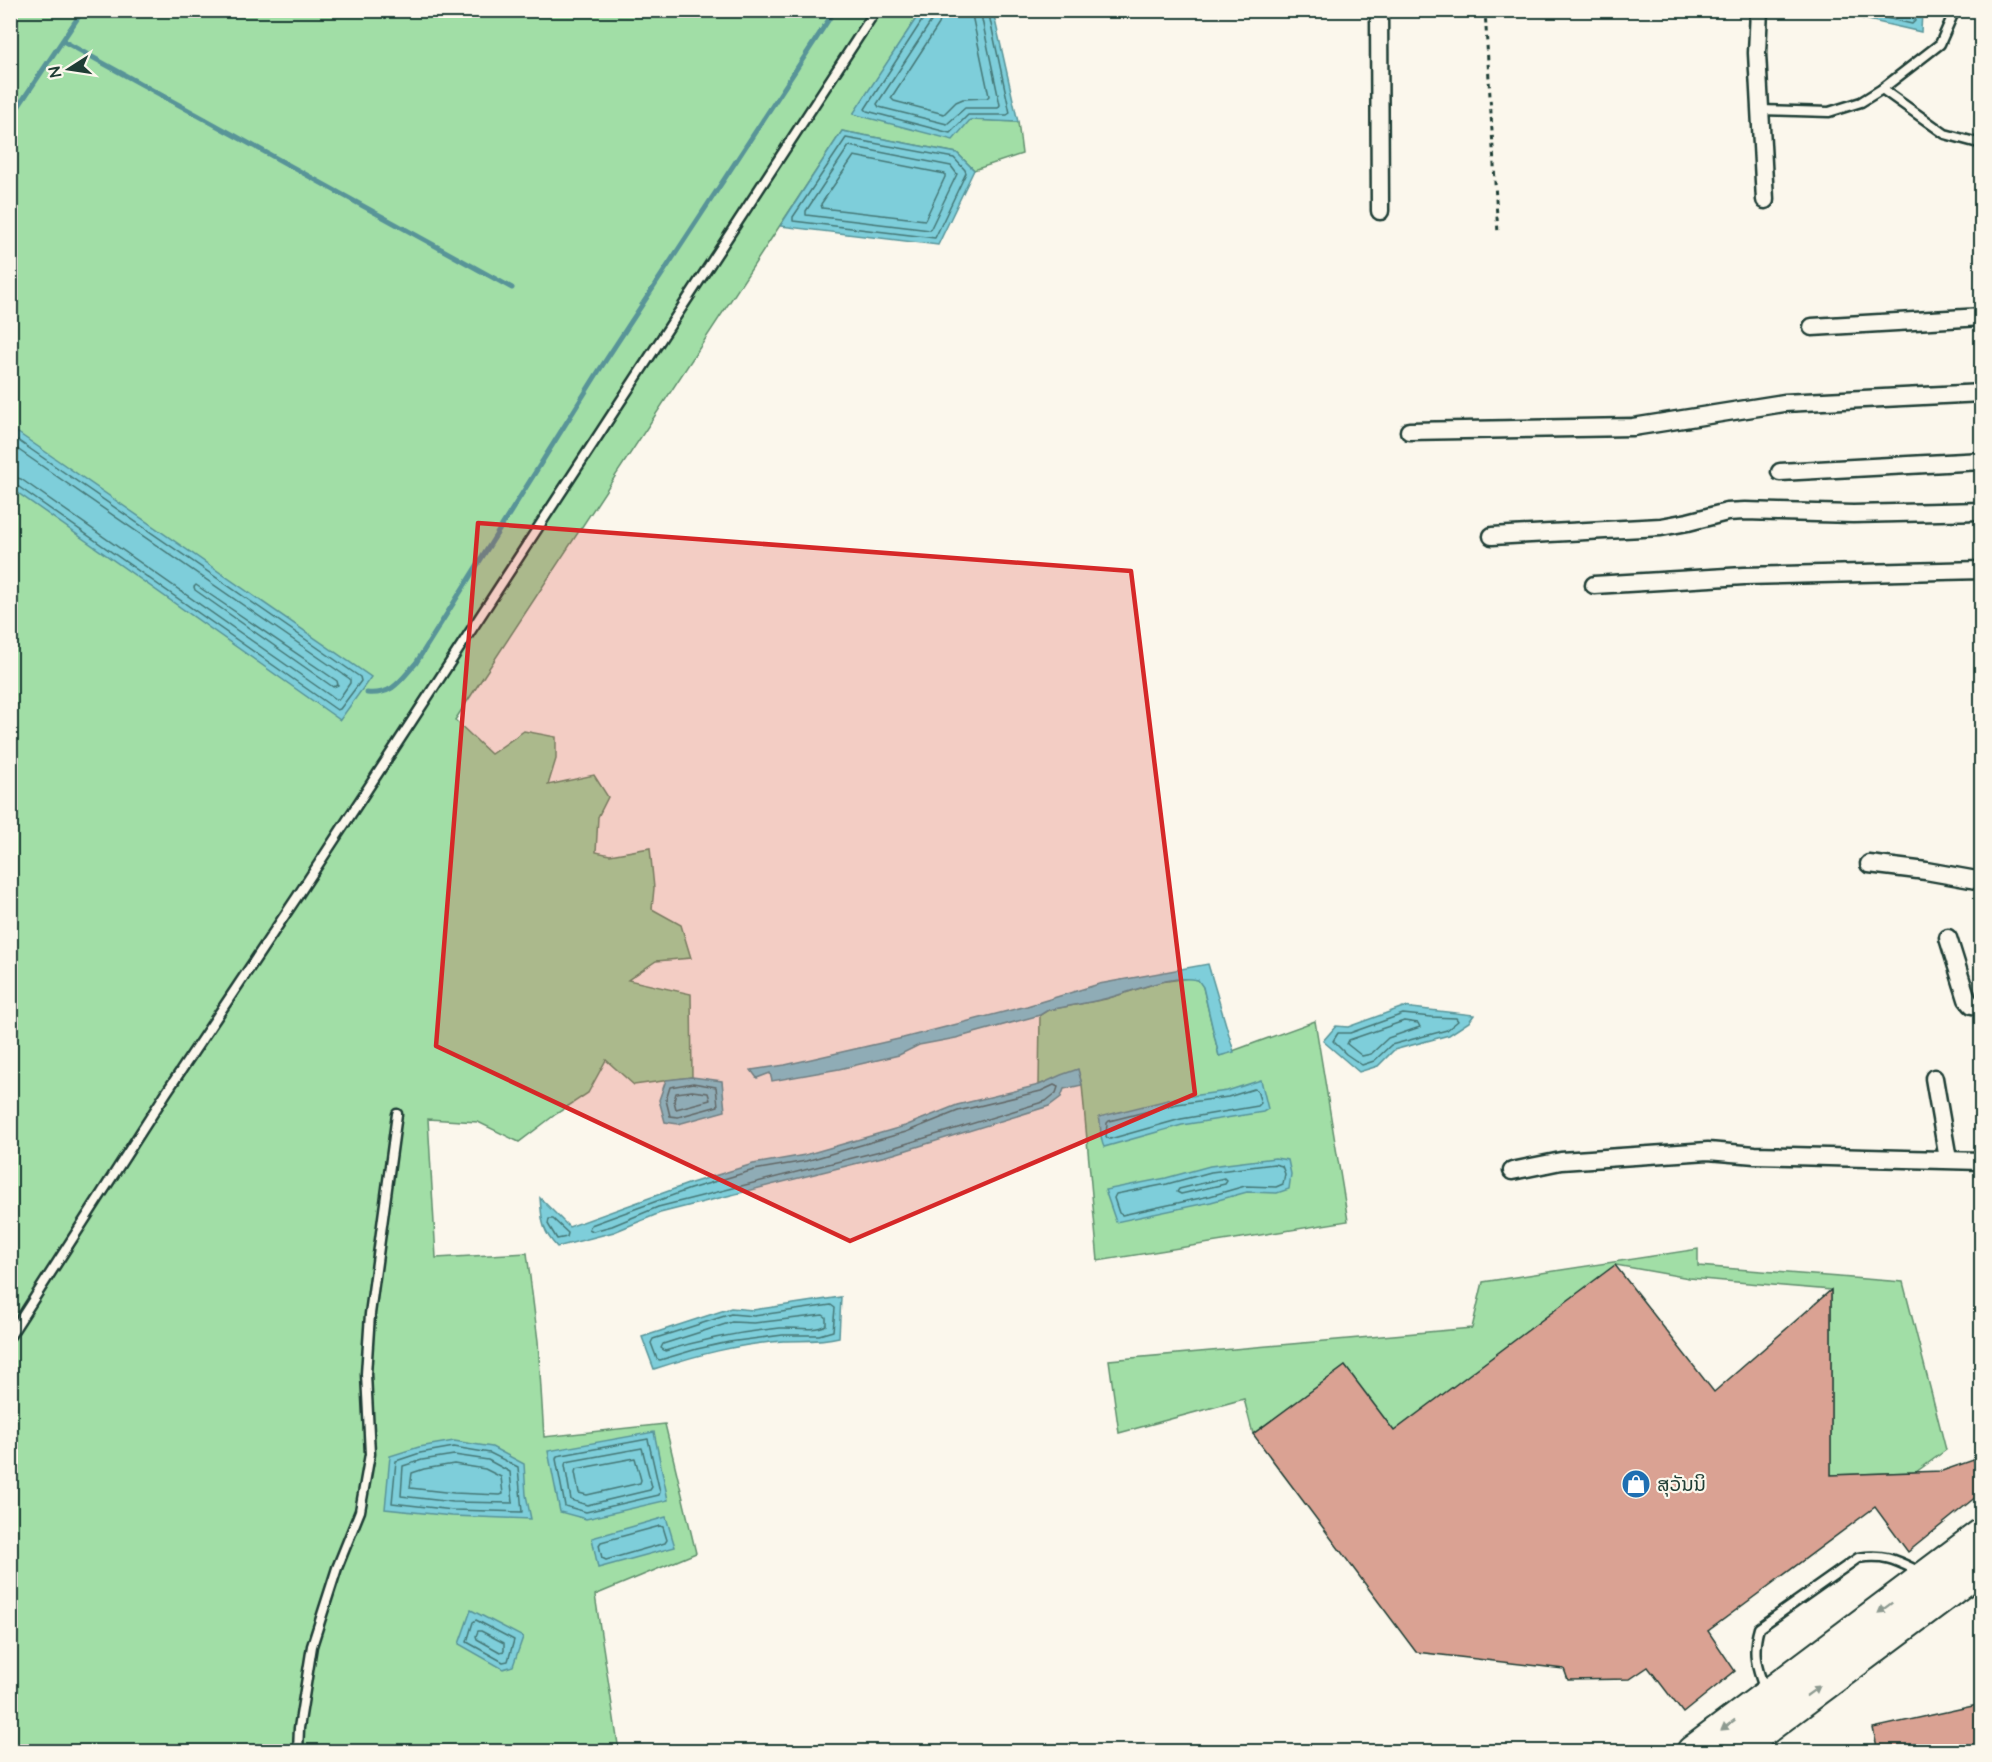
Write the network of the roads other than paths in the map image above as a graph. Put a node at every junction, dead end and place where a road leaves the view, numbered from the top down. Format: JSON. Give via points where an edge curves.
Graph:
{"nodes":[{"id":1,"x":876,"y":10,"type":"edge"},
{"id":2,"x":1379,"y":10,"type":"edge"},
{"id":3,"x":1759,"y":10,"type":"edge"},
{"id":4,"x":1955,"y":10,"type":"edge"},
{"id":5,"x":1882,"y":89,"type":"junction"},
{"id":6,"x":1760,"y":110,"type":"junction"},
{"id":7,"x":1982,"y":144,"type":"edge"},
{"id":8,"x":1765,"y":200,"type":"dead end"},
{"id":9,"x":1380,"y":211,"type":"dead end"},
{"id":10,"x":1982,"y":317,"type":"edge"},
{"id":11,"x":1812,"y":327,"type":"dead end"},
{"id":12,"x":1982,"y":393,"type":"edge"},
{"id":13,"x":1409,"y":431,"type":"dead end"},
{"id":14,"x":1982,"y":460,"type":"edge"},
{"id":15,"x":1780,"y":472,"type":"dead end"},
{"id":16,"x":1982,"y":511,"type":"edge"},
{"id":17,"x":1492,"y":536,"type":"dead end"},
{"id":18,"x":1982,"y":570,"type":"edge"},
{"id":19,"x":1594,"y":585,"type":"dead end"},
{"id":20,"x":1869,"y":864,"type":"dead end"},
{"id":21,"x":1982,"y":881,"type":"edge"},
{"id":22,"x":1948,"y":938,"type":"dead end"},
{"id":23,"x":1982,"y":1007,"type":"edge"},
{"id":24,"x":1934,"y":1078,"type":"dead end"},
{"id":25,"x":398,"y":1114,"type":"dead end"},
{"id":26,"x":1948,"y":1159,"type":"junction"},
{"id":27,"x":1982,"y":1161,"type":"edge"},
{"id":28,"x":1512,"y":1171,"type":"dead end"},
{"id":29,"x":10,"y":1336,"type":"edge"},
{"id":30,"x":1982,"y":1535,"type":"edge"},
{"id":31,"x":1982,"y":1566,"type":"edge"},
{"id":32,"x":1928,"y":1576,"type":"junction"},
{"id":33,"x":1771,"y":1707,"type":"junction"},
{"id":34,"x":298,"y":1752,"type":"edge"},
{"id":35,"x":1693,"y":1752,"type":"edge"},
{"id":36,"x":1733,"y":1752,"type":"edge"}],
"edges":[{"from":1,"to":29,"type":"lane"},
{"from":2,"to":9,"type":"street"},
{"from":3,"to":6,"type":"street"},
{"from":4,"to":5,"type":"lane","via":[[1940,44]]},
{"from":5,"to":6,"type":"lane","via":[[1861,102],[1829,112]]},
{"from":5,"to":7,"type":"lane","via":[[1945,134]]},
{"from":6,"to":8,"type":"street"},
{"from":10,"to":11,"type":"street"},
{"from":12,"to":13,"type":"street","via":[[1784,402],[1633,427]]},
{"from":14,"to":15,"type":"street"},
{"from":16,"to":17,"type":"street","via":[[1745,511],[1661,527]]},
{"from":18,"to":19,"type":"street","via":[[1744,576]]},
{"from":20,"to":21,"type":"street"},
{"from":22,"to":23,"type":"street","via":[[1967,999]]},
{"from":24,"to":26,"type":"street"},
{"from":25,"to":34,"type":"lane","via":[[370,1314],[366,1374],[369,1454],[360,1511],[312,1646]]},
{"from":26,"to":27,"type":"street"},
{"from":26,"to":28,"type":"street","via":[[1708,1151],[1561,1161]]},
{"from":30,"to":32,"type":"highway"},
{"from":33,"to":31,"type":"highway","one_way":true},
{"from":32,"to":33,"type":"highway","one_way":true},
{"from":32,"to":33,"type":"lane","via":[[1892,1559],[1858,1558],[1759,1628],[1754,1645],[1757,1671]]},
{"from":33,"to":35,"type":"highway","one_way":true},
{"from":33,"to":36,"type":"highway"}]}
